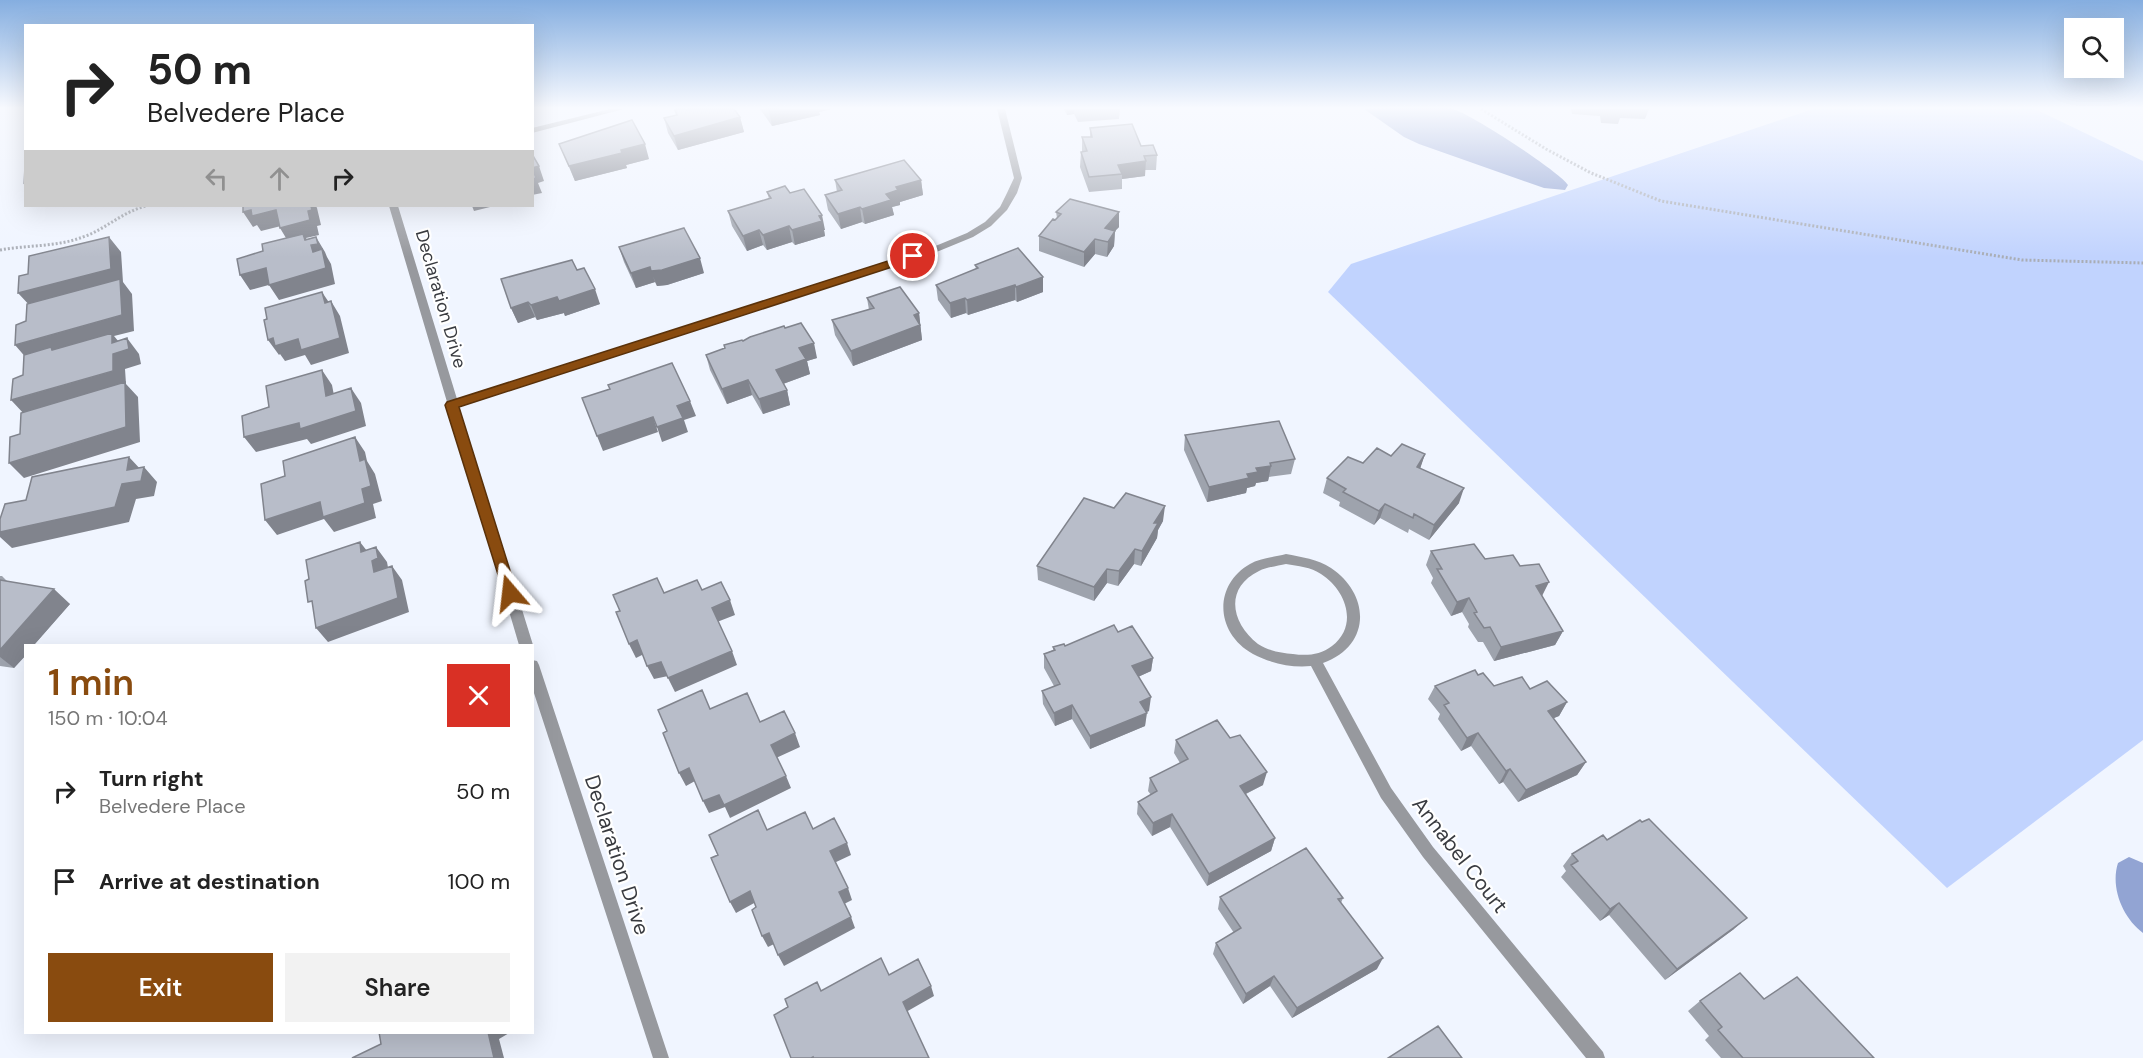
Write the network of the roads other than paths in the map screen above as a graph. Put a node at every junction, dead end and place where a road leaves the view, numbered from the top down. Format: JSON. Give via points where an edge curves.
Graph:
{"nodes":[{"id":1,"x":1013,"y":158,"type":"edge"},
{"id":2,"x":393,"y":207,"type":"edge"},
{"id":3,"x":452,"y":405,"type":"junction"},
{"id":4,"x":526,"y":644,"type":"edge"},
{"id":5,"x":1315,"y":661,"type":"junction"},
{"id":6,"x":534,"y":672,"type":"edge"},
{"id":7,"x":661,"y":1058,"type":"edge"},
{"id":8,"x":1597,"y":1058,"type":"edge"}],
"edges":[{"from":1,"to":3,"type":"street","via":[[1018,178],[1004,208],[970,235],[925,253]]},
{"from":2,"to":3,"type":"street","name":"Declaration Drive"},
{"from":3,"to":4,"type":"street","name":"Declaration Drive"},
{"from":5,"to":5,"type":"street","via":[[1346,643],[1354,628],[1355,612],[1340,582],[1306,562],[1286,559],[1265,561],[1247,569],[1228,597],[1229,615],[1236,632],[1270,657],[1292,662]]},
{"from":5,"to":8,"type":"street","name":"Annabel Court","via":[[1386,793],[1422,844]]},
{"from":6,"to":7,"type":"street","name":"Declaration Drive"}]}
